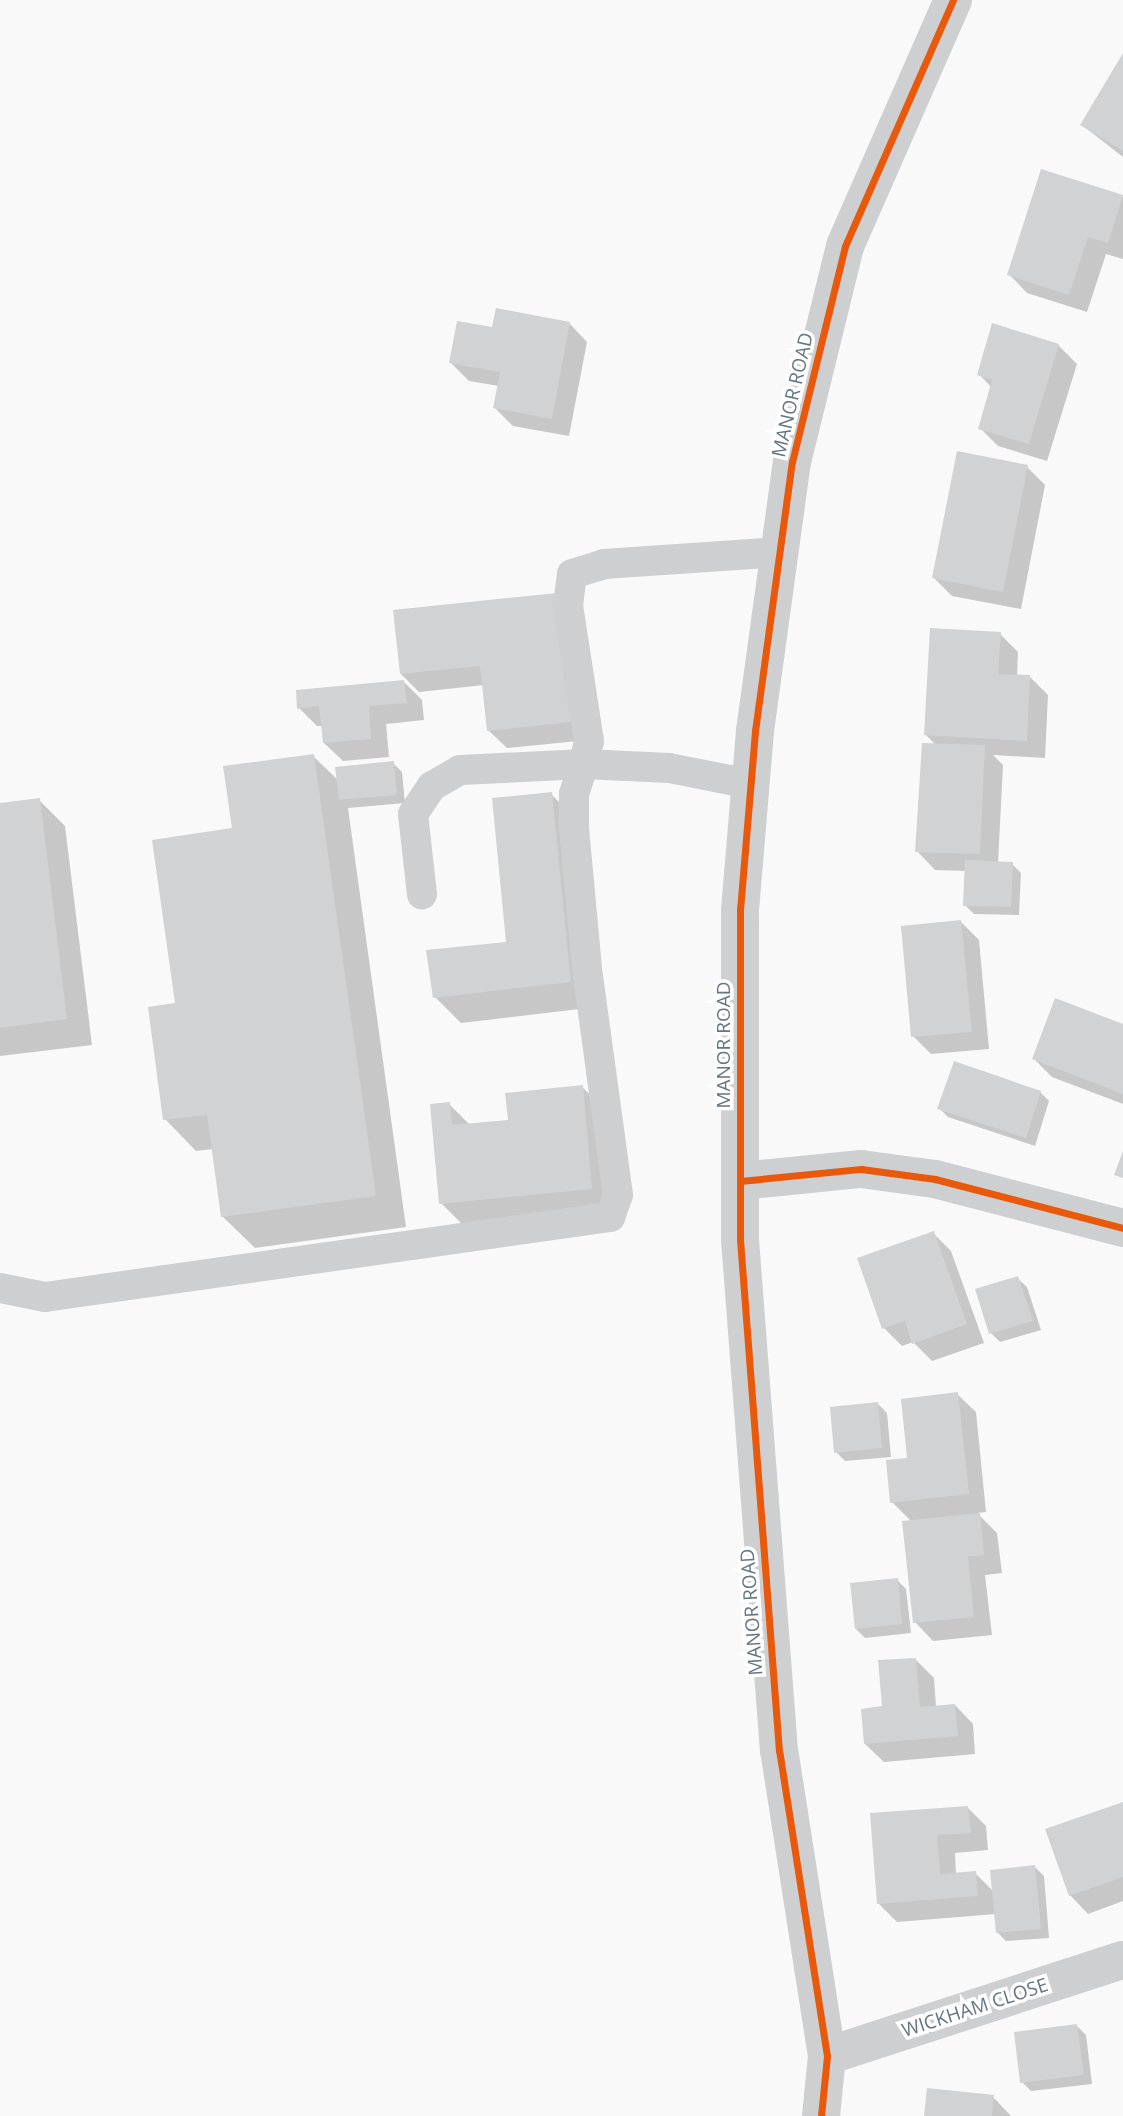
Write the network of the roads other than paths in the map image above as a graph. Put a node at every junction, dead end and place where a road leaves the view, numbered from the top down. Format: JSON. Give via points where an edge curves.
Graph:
{"nodes":[{"id":1,"x":953,"y":0,"type":"edge"},
{"id":2,"x":780,"y":552,"type":"junction"},
{"id":3,"x":584,"y":764,"type":"junction"},
{"id":4,"x":750,"y":784,"type":"junction"},
{"id":5,"x":422,"y":894,"type":"dead end"},
{"id":6,"x":740,"y":1181,"type":"junction"},
{"id":7,"x":1123,"y":1228,"type":"edge"},
{"id":8,"x":0,"y":1289,"type":"edge"},
{"id":9,"x":1123,"y":1960,"type":"edge"},
{"id":10,"x":827,"y":2056,"type":"junction"},
{"id":11,"x":821,"y":2116,"type":"edge"}],
"edges":[{"from":1,"to":2,"type":"street","name":"MANOR ROAD","via":[[845,246],[792,462]]},
{"from":2,"to":3,"type":"lane","via":[[604,564],[572,574],[568,606],[589,741]]},
{"from":2,"to":4,"type":"street","name":"MANOR ROAD"},
{"from":3,"to":4,"type":"lane","via":[[669,768]]},
{"from":3,"to":5,"type":"lane","via":[[460,770],[432,786],[413,814]]},
{"from":3,"to":8,"type":"lane","via":[[574,794],[575,829],[587,968],[618,1195],[610,1217],[46,1297]]},
{"from":4,"to":6,"type":"street","name":"MANOR ROAD","via":[[740,910]]},
{"from":6,"to":7,"type":"street","via":[[861,1169],[935,1179]]},
{"from":6,"to":10,"type":"street","name":"MANOR ROAD","via":[[740,1240],[779,1751]]},
{"from":9,"to":10,"type":"street","name":"WICKHAM CLOSE"},
{"from":10,"to":11,"type":"street","name":"MANOR ROAD"}]}
